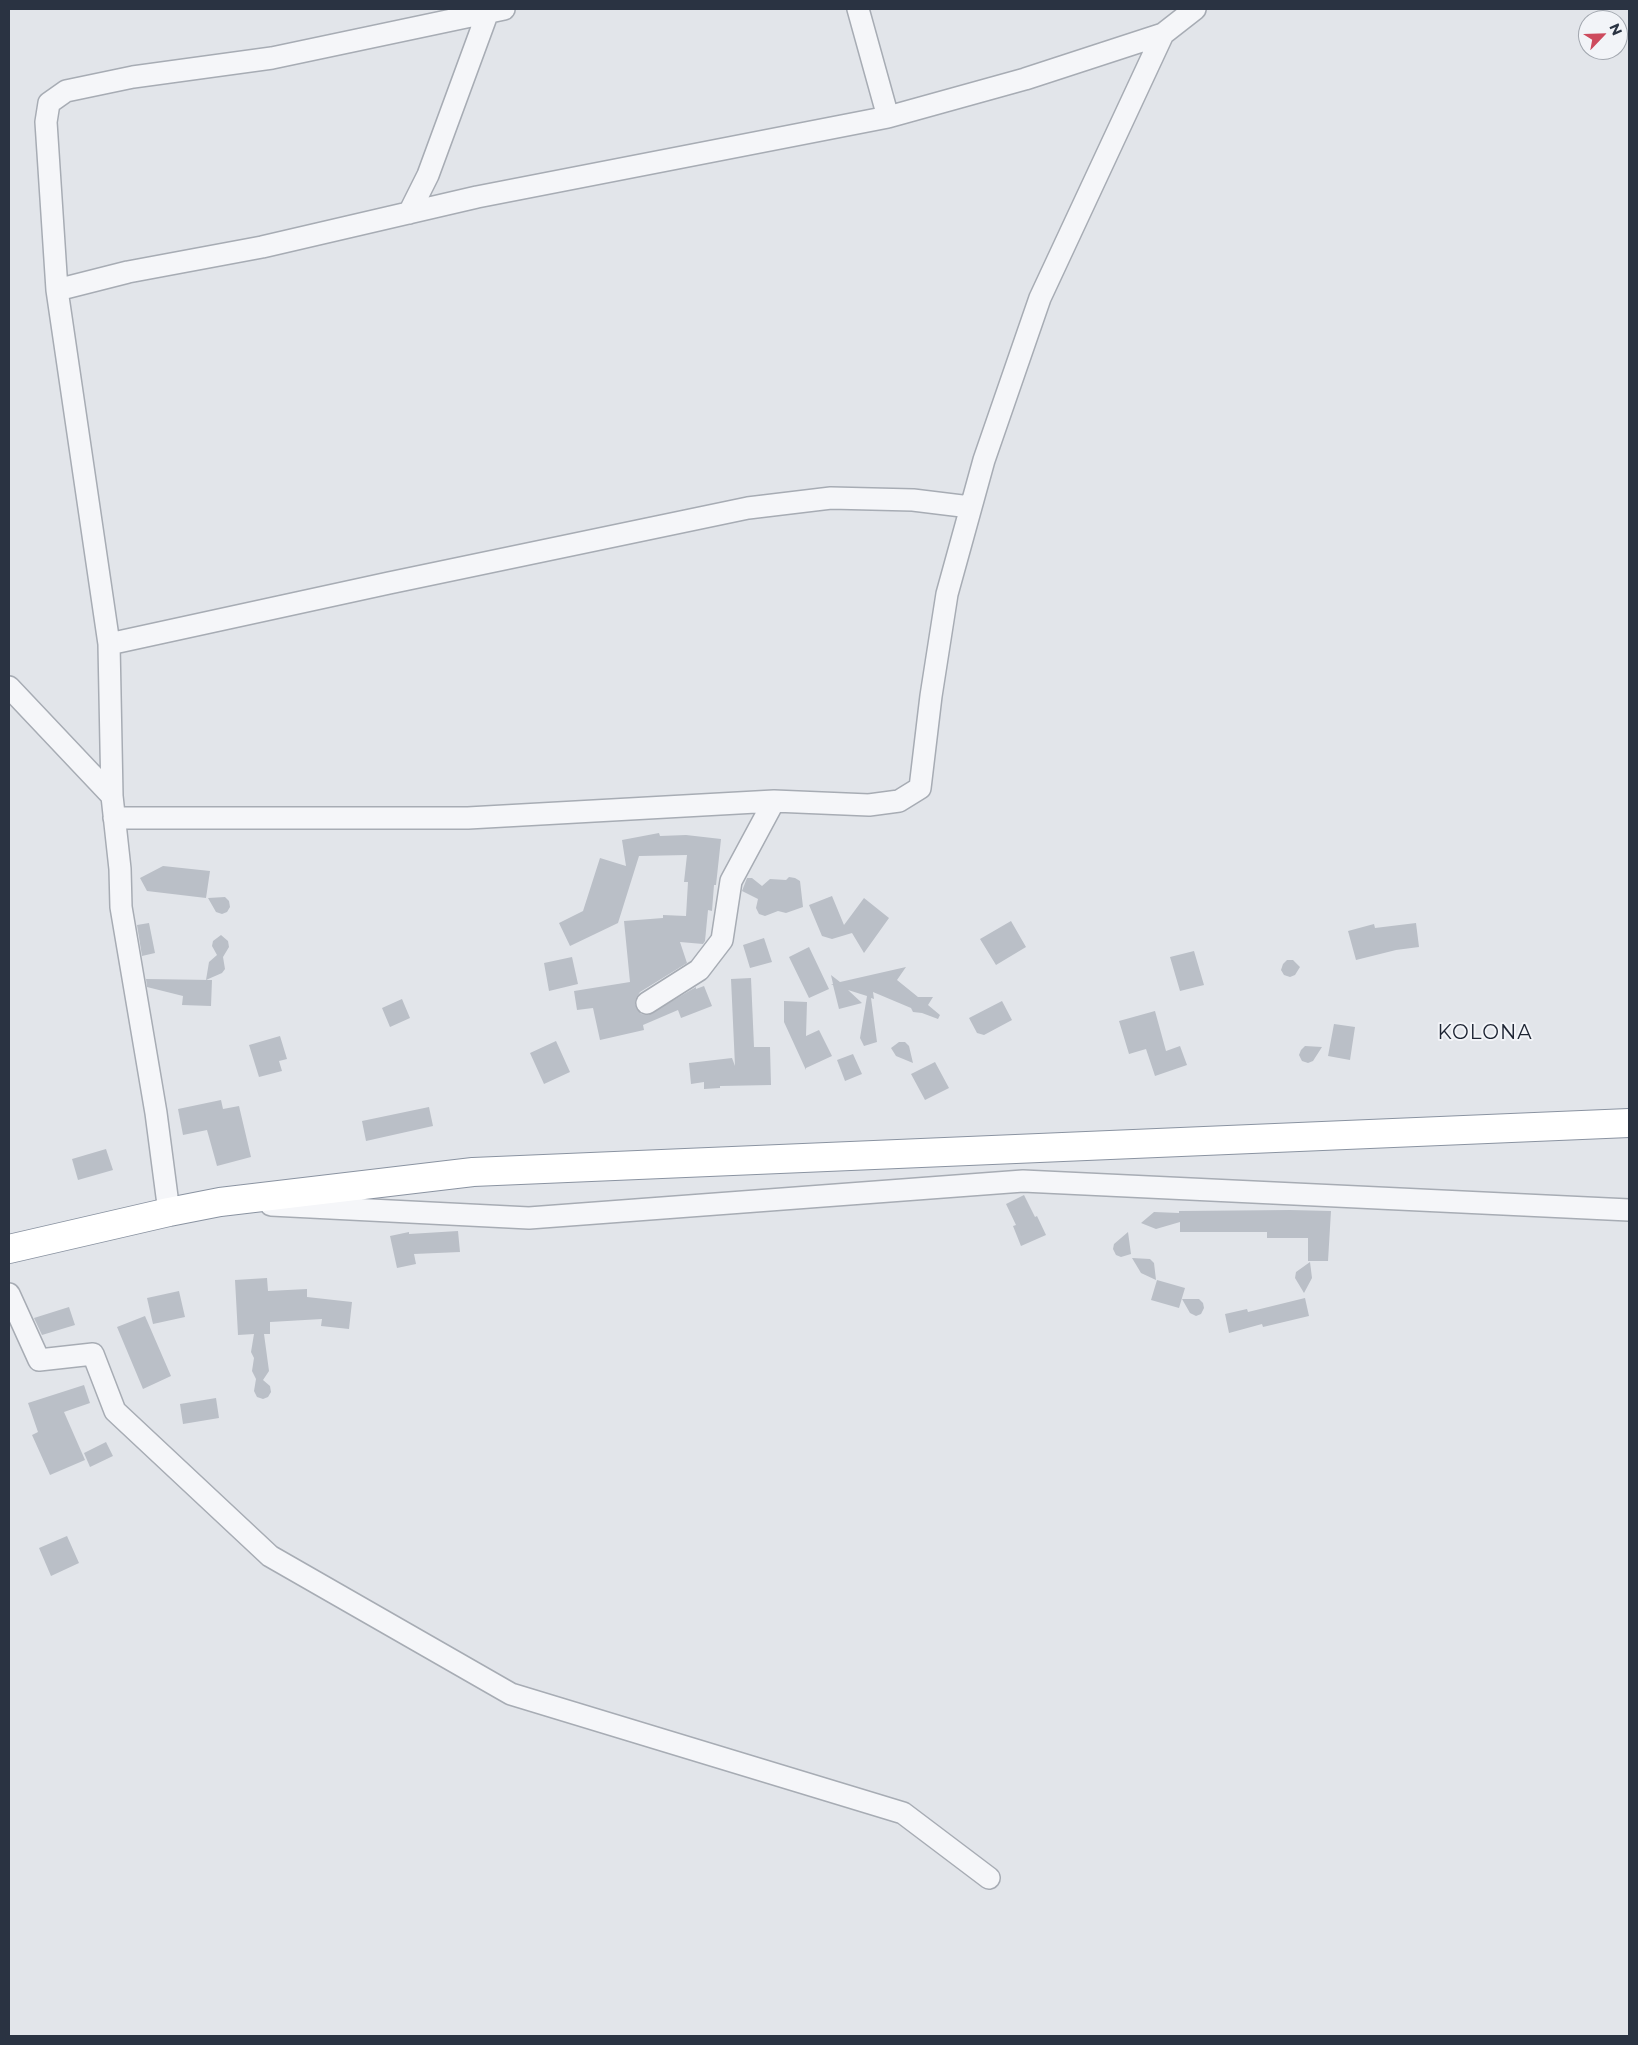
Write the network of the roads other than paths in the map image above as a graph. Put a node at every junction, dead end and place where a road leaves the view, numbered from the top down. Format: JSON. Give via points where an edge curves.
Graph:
{"nodes":[{"id":1,"x":858,"y":9,"type":"edge"},
{"id":2,"x":1195,"y":9,"type":"edge"},
{"id":3,"x":494,"y":10,"type":"edge"},
{"id":4,"x":1163,"y":34,"type":"junction"},
{"id":5,"x":888,"y":117,"type":"junction"},
{"id":6,"x":409,"y":213,"type":"junction"},
{"id":7,"x":57,"y":290,"type":"junction"},
{"id":8,"x":970,"y":508,"type":"junction"},
{"id":9,"x":109,"y":644,"type":"junction"},
{"id":10,"x":9,"y":687,"type":"edge"},
{"id":11,"x":112,"y":796,"type":"junction"},
{"id":12,"x":774,"y":801,"type":"junction"},
{"id":13,"x":114,"y":818,"type":"junction"},
{"id":14,"x":647,"y":1003,"type":"dead end"},
{"id":15,"x":1629,"y":1123,"type":"edge"},
{"id":16,"x":220,"y":1202,"type":"junction"},
{"id":17,"x":1629,"y":1210,"type":"edge"},
{"id":18,"x":168,"y":1212,"type":"junction"},
{"id":19,"x":9,"y":1249,"type":"edge"},
{"id":20,"x":9,"y":1294,"type":"edge"},
{"id":21,"x":989,"y":1878,"type":"dead end"}],
"edges":[{"from":1,"to":5,"type":"street"},
{"from":2,"to":4,"type":"street"},
{"from":3,"to":6,"type":"street","via":[[428,175]]},
{"from":3,"to":7,"type":"street","via":[[272,58],[133,77],[66,91],[49,103],[46,122]]},
{"from":4,"to":5,"type":"street","via":[[1025,79]]},
{"from":4,"to":8,"type":"street","via":[[1040,298]]},
{"from":5,"to":6,"type":"street"},
{"from":6,"to":7,"type":"street"},
{"from":7,"to":9,"type":"street"},
{"from":8,"to":9,"type":"street","via":[[913,500],[831,498],[748,508]]},
{"from":8,"to":12,"type":"street","via":[[947,594],[920,788],[899,801],[869,805]]},
{"from":9,"to":11,"type":"street"},
{"from":10,"to":11,"type":"street"},
{"from":11,"to":13,"type":"street"},
{"from":12,"to":13,"type":"street","via":[[468,818]]},
{"from":12,"to":14,"type":"street","via":[[732,882],[722,940],[699,970]]},
{"from":13,"to":18,"type":"street","via":[[120,869],[120,906],[156,1113]]},
{"from":15,"to":16,"type":"highway","via":[[473,1172]]},
{"from":16,"to":17,"type":"street","via":[[529,1218],[1023,1181]]},
{"from":16,"to":18,"type":"highway"},
{"from":18,"to":19,"type":"highway"},
{"from":20,"to":21,"type":"street","via":[[39,1360],[93,1354],[115,1411],[270,1556],[511,1694],[903,1813]]}]}
